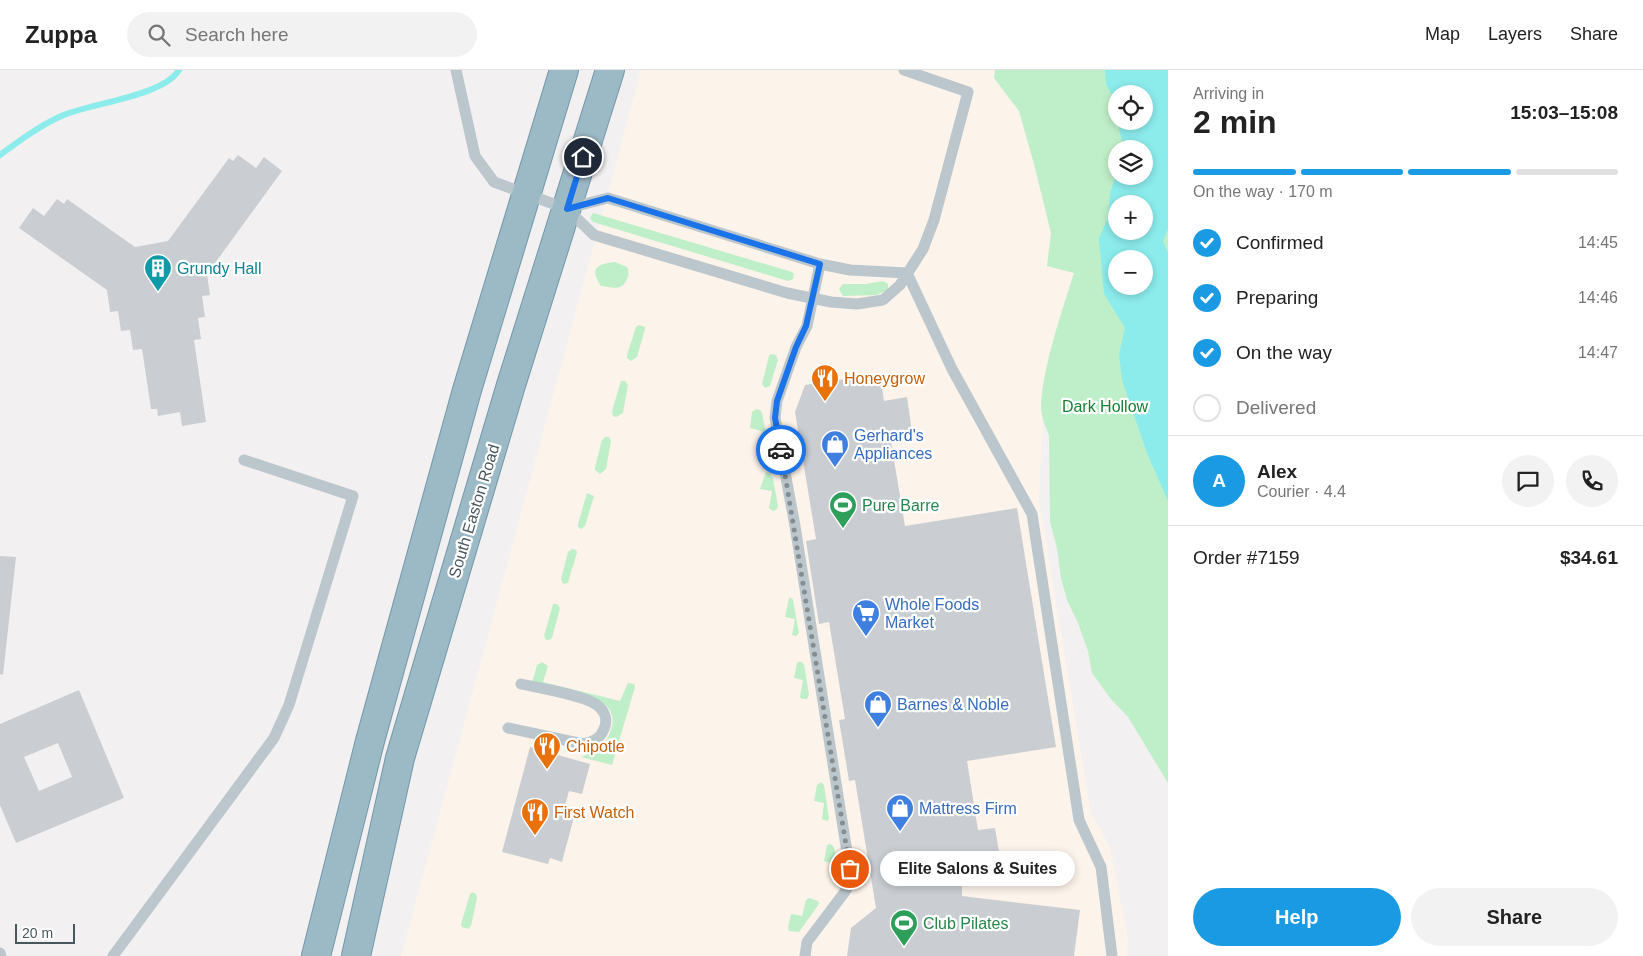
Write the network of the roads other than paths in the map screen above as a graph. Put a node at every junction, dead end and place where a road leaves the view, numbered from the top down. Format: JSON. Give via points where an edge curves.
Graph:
{"nodes":[{"id":1,"x":456,"y":70,"type":"edge"},
{"id":2,"x":564,"y":70,"type":"edge"},
{"id":3,"x":610,"y":70,"type":"edge"},
{"id":4,"x":904,"y":70,"type":"edge"},
{"id":5,"x":526,"y":195,"type":"junction"},
{"id":6,"x":567,"y":209,"type":"junction"},
{"id":7,"x":820,"y":264,"type":"junction"},
{"id":8,"x":907,"y":273,"type":"junction"},
{"id":9,"x":813,"y":298,"type":"junction"},
{"id":10,"x":244,"y":460,"type":"dead end"},
{"id":11,"x":521,"y":684,"type":"dead end"},
{"id":12,"x":508,"y":728,"type":"dead end"},
{"id":13,"x":113,"y":956,"type":"edge"},
{"id":14,"x":316,"y":956,"type":"edge"},
{"id":15,"x":356,"y":956,"type":"edge"},
{"id":16,"x":804,"y":956,"type":"edge"},
{"id":17,"x":1112,"y":956,"type":"edge"}],
"edges":[{"from":1,"to":5,"type":"lane","via":[[475,156],[494,182]]},
{"from":2,"to":5,"type":"highway"},
{"from":3,"to":6,"type":"highway","name":"South Easton Road"},
{"from":4,"to":8,"type":"lane","via":[[968,92],[934,220],[923,250]]},
{"from":5,"to":6,"type":"lane"},
{"from":5,"to":14,"type":"highway","via":[[467,390],[370,741]]},
{"from":6,"to":7,"type":"lane","via":[[608,198]]},
{"from":6,"to":9,"type":"lane","via":[[594,235]]},
{"from":6,"to":15,"type":"highway","name":"South Easton Road","via":[[400,758]]},
{"from":7,"to":8,"type":"lane","via":[[850,270]]},
{"from":7,"to":9,"type":"lane"},
{"from":8,"to":9,"type":"lane","via":[[900,285],[883,300],[857,304]]},
{"from":8,"to":17,"type":"lane","via":[[952,369],[1032,514],[1079,820],[1101,867]]},
{"from":9,"to":16,"type":"lane","via":[[804,334],[796,347],[777,401],[775,418],[851,877],[844,893],[807,942]]},
{"from":10,"to":13,"type":"lane","via":[[353,496],[289,705],[274,738]]},
{"from":11,"to":12,"type":"lane","via":[[589,701],[606,717],[604,728],[593,742],[583,744]]}]}
